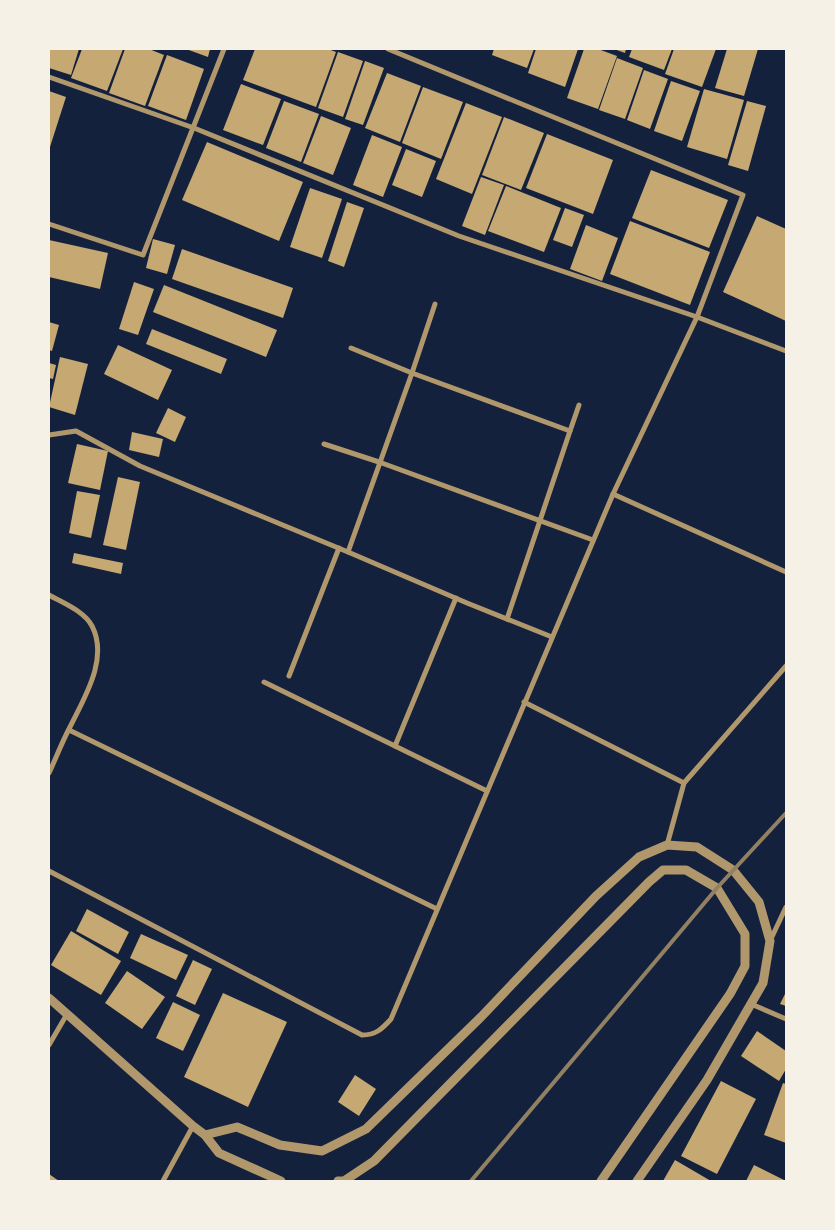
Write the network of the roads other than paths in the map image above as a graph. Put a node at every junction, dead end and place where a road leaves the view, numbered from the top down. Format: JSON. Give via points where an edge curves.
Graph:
{"nodes":[{"id":1,"x":224,"y":49,"type":"edge"},
{"id":2,"x":388,"y":49,"type":"edge"},
{"id":3,"x":49,"y":77,"type":"edge"},
{"id":4,"x":194,"y":128,"type":"junction"},
{"id":5,"x":49,"y":224,"type":"edge"},
{"id":6,"x":435,"y":304,"type":"dead end"},
{"id":7,"x":697,"y":317,"type":"junction"},
{"id":8,"x":351,"y":348,"type":"dead end"},
{"id":9,"x":786,"y":351,"type":"edge"},
{"id":10,"x":412,"y":373,"type":"junction"},
{"id":11,"x":579,"y":405,"type":"dead end"},
{"id":12,"x":570,"y":430,"type":"junction"},
{"id":13,"x":49,"y":435,"type":"edge"},
{"id":14,"x":324,"y":444,"type":"dead end"},
{"id":15,"x":379,"y":462,"type":"junction"},
{"id":16,"x":613,"y":494,"type":"junction"},
{"id":17,"x":540,"y":521,"type":"junction"},
{"id":18,"x":593,"y":540,"type":"junction"},
{"id":19,"x":339,"y":548,"type":"junction"},
{"id":20,"x":348,"y":552,"type":"junction"},
{"id":21,"x":786,"y":572,"type":"edge"},
{"id":22,"x":49,"y":594,"type":"edge"},
{"id":23,"x":456,"y":598,"type":"junction"},
{"id":24,"x":507,"y":619,"type":"junction"},
{"id":25,"x":552,"y":637,"type":"junction"},
{"id":26,"x":786,"y":666,"type":"edge"},
{"id":27,"x":289,"y":676,"type":"dead end"},
{"id":28,"x":264,"y":682,"type":"dead end"},
{"id":29,"x":524,"y":702,"type":"junction"},
{"id":30,"x":69,"y":730,"type":"junction"},
{"id":31,"x":395,"y":746,"type":"junction"},
{"id":32,"x":49,"y":773,"type":"edge"},
{"id":33,"x":684,"y":783,"type":"junction"},
{"id":34,"x":487,"y":791,"type":"junction"},
{"id":35,"x":667,"y":845,"type":"junction"},
{"id":36,"x":49,"y":871,"type":"edge"},
{"id":37,"x":786,"y":907,"type":"edge"},
{"id":38,"x":437,"y":909,"type":"junction"},
{"id":39,"x":770,"y":941,"type":"junction"},
{"id":40,"x":49,"y":998,"type":"edge"},
{"id":41,"x":751,"y":1004,"type":"junction"},
{"id":42,"x":67,"y":1014,"type":"junction"},
{"id":43,"x":786,"y":1019,"type":"edge"},
{"id":44,"x":49,"y":1045,"type":"edge"},
{"id":45,"x":193,"y":1126,"type":"junction"},
{"id":46,"x":205,"y":1134,"type":"junction"},
{"id":47,"x":163,"y":1181,"type":"edge"},
{"id":48,"x":280,"y":1181,"type":"edge"},
{"id":49,"x":338,"y":1181,"type":"edge"},
{"id":50,"x":601,"y":1181,"type":"edge"},
{"id":51,"x":637,"y":1181,"type":"edge"}],
"edges":[{"from":1,"to":4,"type":"street"},
{"from":2,"to":7,"type":"street","via":[[743,195]]},
{"from":3,"to":4,"type":"street"},
{"from":4,"to":5,"type":"street","via":[[143,255]]},
{"from":4,"to":7,"type":"street","via":[[459,236]]},
{"from":6,"to":10,"type":"street"},
{"from":7,"to":9,"type":"street"},
{"from":7,"to":16,"type":"street"},
{"from":8,"to":10,"type":"street"},
{"from":10,"to":12,"type":"street"},
{"from":10,"to":15,"type":"street"},
{"from":11,"to":12,"type":"street"},
{"from":12,"to":17,"type":"street"},
{"from":13,"to":19,"type":"street","via":[[76,431],[140,466]]},
{"from":14,"to":15,"type":"street"},
{"from":15,"to":17,"type":"street"},
{"from":15,"to":20,"type":"street"},
{"from":16,"to":18,"type":"street"},
{"from":16,"to":21,"type":"street"},
{"from":17,"to":18,"type":"street"},
{"from":17,"to":24,"type":"street"},
{"from":18,"to":25,"type":"street"},
{"from":19,"to":20,"type":"street"},
{"from":19,"to":27,"type":"street"},
{"from":20,"to":23,"type":"street"},
{"from":22,"to":30,"type":"street","via":[[82,614],[92,625],[97,642],[96,665],[89,688]]},
{"from":23,"to":24,"type":"street"},
{"from":23,"to":31,"type":"street"},
{"from":24,"to":25,"type":"street"},
{"from":25,"to":29,"type":"street"},
{"from":26,"to":33,"type":"street"},
{"from":28,"to":31,"type":"street"},
{"from":29,"to":33,"type":"street"},
{"from":29,"to":34,"type":"street"},
{"from":30,"to":32,"type":"street"},
{"from":30,"to":38,"type":"street"},
{"from":31,"to":34,"type":"street"},
{"from":33,"to":35,"type":"street"},
{"from":34,"to":38,"type":"street"},
{"from":35,"to":39,"type":"street","via":[[697,847],[733,870],[759,902]]},
{"from":35,"to":46,"type":"street","via":[[639,857],[596,896],[481,1018],[366,1129],[322,1151],[280,1145],[237,1127]]},
{"from":36,"to":38,"type":"street","via":[[362,1035],[372,1035],[381,1030],[390,1019]]},
{"from":37,"to":39,"type":"street"},
{"from":39,"to":41,"type":"street","via":[[764,983]]},
{"from":40,"to":42,"type":"street"},
{"from":41,"to":43,"type":"street"},
{"from":41,"to":51,"type":"street","via":[[707,1080]]},
{"from":42,"to":44,"type":"street"},
{"from":42,"to":45,"type":"street"},
{"from":45,"to":46,"type":"street"},
{"from":45,"to":47,"type":"street"},
{"from":46,"to":48,"type":"street","via":[[219,1154]]},
{"from":49,"to":50,"type":"street","via":[[344,1181],[374,1161],[649,882],[663,870],[686,870],[717,888],[745,934],[745,966],[730,994]]}]}
